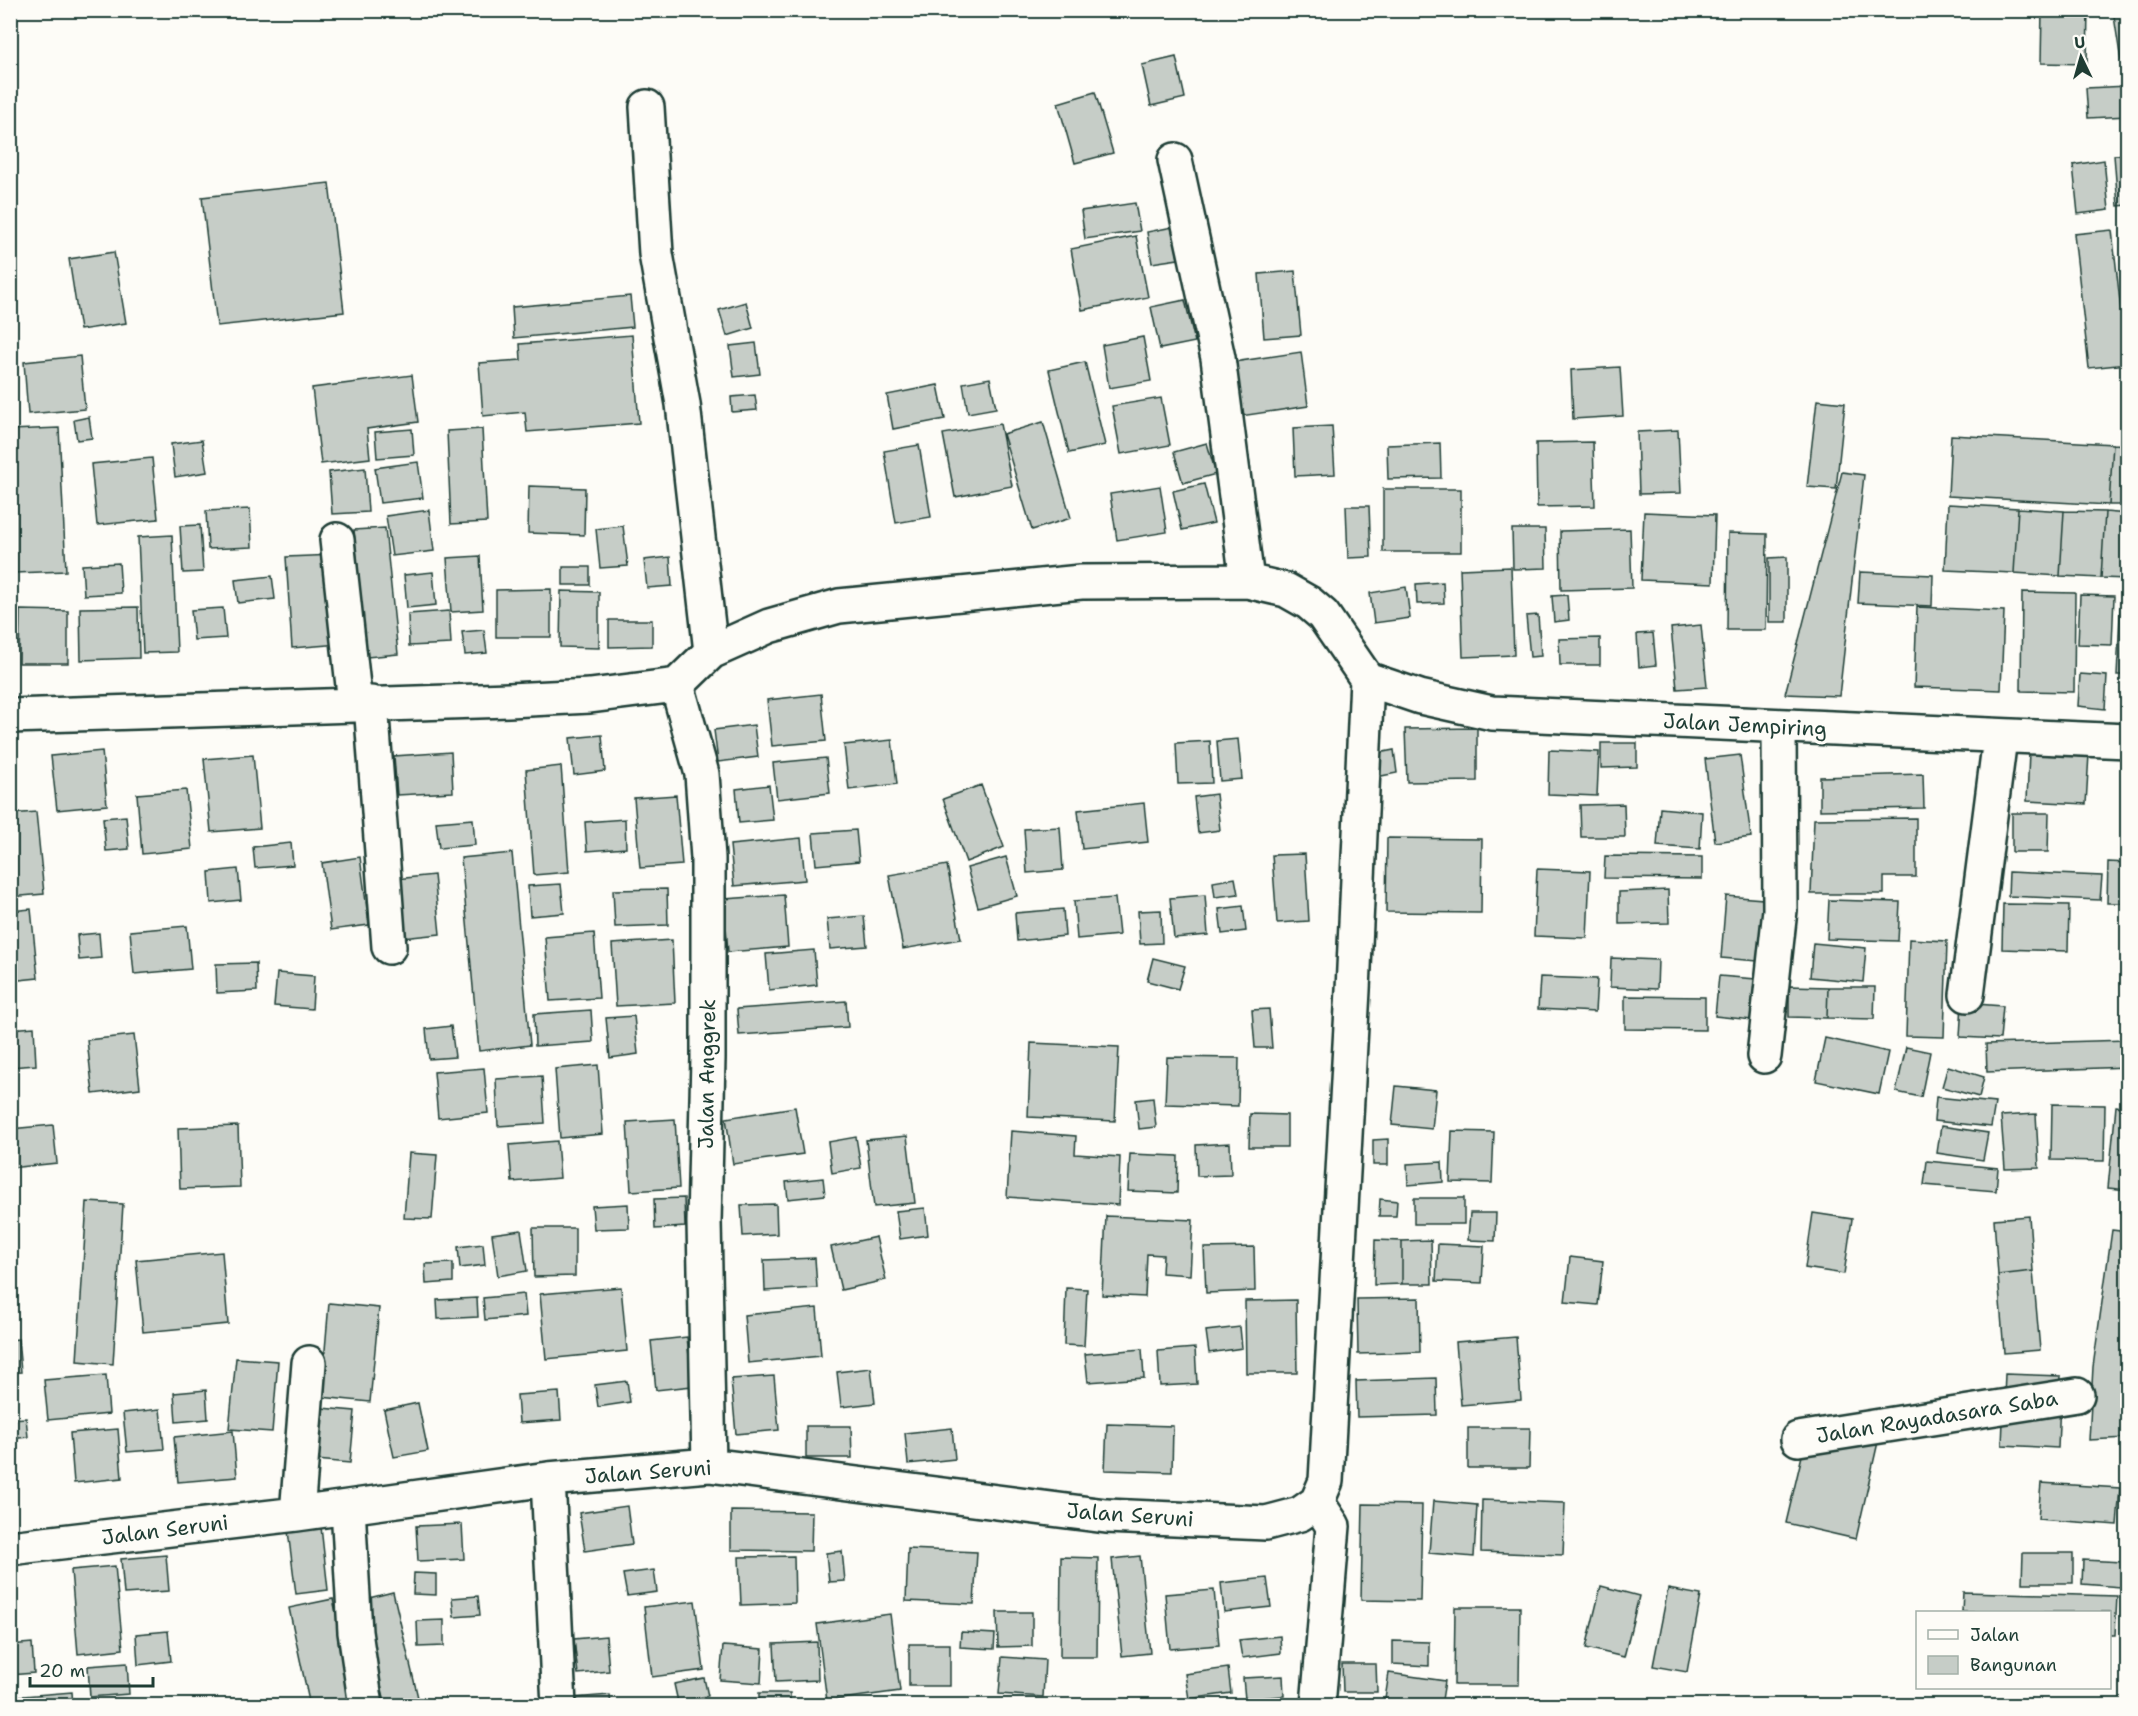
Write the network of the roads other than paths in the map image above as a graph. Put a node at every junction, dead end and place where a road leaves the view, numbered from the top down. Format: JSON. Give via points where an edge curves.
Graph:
{"nodes":[{"id":1,"x":647,"y":107,"type":"dead end"},
{"id":2,"x":1175,"y":160,"type":"dead end"},
{"id":3,"x":338,"y":540,"type":"dead end"},
{"id":4,"x":1247,"y":581,"type":"junction"},
{"id":5,"x":711,"y":652,"type":"junction"},
{"id":6,"x":1367,"y":679,"type":"junction"},
{"id":7,"x":677,"y":685,"type":"junction"},
{"id":8,"x":363,"y":704,"type":"junction"},
{"id":9,"x":10,"y":716,"type":"edge"},
{"id":10,"x":1779,"y":726,"type":"junction"},
{"id":11,"x":2000,"y":738,"type":"junction"},
{"id":12,"x":2127,"y":741,"type":"edge"},
{"id":13,"x":389,"y":947,"type":"dead end"},
{"id":14,"x":1967,"y":995,"type":"dead end"},
{"id":15,"x":1764,"y":1056,"type":"dead end"},
{"id":16,"x":309,"y":1363,"type":"dead end"},
{"id":17,"x":2077,"y":1395,"type":"dead end"},
{"id":18,"x":1798,"y":1439,"type":"dead end"},
{"id":19,"x":709,"y":1465,"type":"junction"},
{"id":20,"x":548,"y":1479,"type":"junction"},
{"id":21,"x":1317,"y":1502,"type":"junction"},
{"id":22,"x":348,"y":1507,"type":"junction"},
{"id":23,"x":297,"y":1514,"type":"junction"},
{"id":24,"x":10,"y":1548,"type":"edge"},
{"id":25,"x":366,"y":1706,"type":"edge"},
{"id":26,"x":559,"y":1706,"type":"edge"},
{"id":27,"x":1318,"y":1706,"type":"edge"}],
"edges":[{"from":1,"to":5,"type":"street","via":[[656,254],[683,404]]},
{"from":2,"to":4,"type":"street","via":[[1218,358]]},
{"from":3,"to":8,"type":"street"},
{"from":4,"to":5,"type":"street","via":[[1081,582],[839,606],[769,626]]},
{"from":4,"to":6,"type":"street","via":[[1286,590],[1309,603],[1323,615]]},
{"from":5,"to":7,"type":"street"},
{"from":6,"to":10,"type":"street","name":"Jalan Jempiring","via":[[1420,697],[1492,713]]},
{"from":6,"to":21,"type":"street","via":[[1326,1481]]},
{"from":7,"to":8,"type":"street","via":[[590,696]]},
{"from":7,"to":19,"type":"street","name":"Jalan Anggrek","via":[[702,774],[708,858],[704,1222]]},
{"from":8,"to":9,"type":"street"},
{"from":8,"to":13,"type":"street"},
{"from":10,"to":11,"type":"street","name":"Jalan Jempiring"},
{"from":10,"to":15,"type":"street","via":[[1780,910]]},
{"from":11,"to":12,"type":"street","name":"Jalan Jempiring"},
{"from":11,"to":14,"type":"street"},
{"from":16,"to":23,"type":"street"},
{"from":17,"to":18,"type":"street","name":"Jalan Rayadasara Saba"},
{"from":19,"to":20,"type":"street","name":"Jalan Seruni"},
{"from":19,"to":21,"type":"street","name":"Jalan Seruni","via":[[1106,1516],[1266,1523],[1300,1514]]},
{"from":20,"to":22,"type":"street","name":"Jalan Seruni"},
{"from":20,"to":26,"type":"street"},
{"from":21,"to":27,"type":"street","via":[[1333,1526]]},
{"from":22,"to":23,"type":"street","name":"Jalan Seruni"},
{"from":22,"to":25,"type":"street","via":[[355,1632]]},
{"from":23,"to":24,"type":"street","name":"Jalan Seruni"}]}
